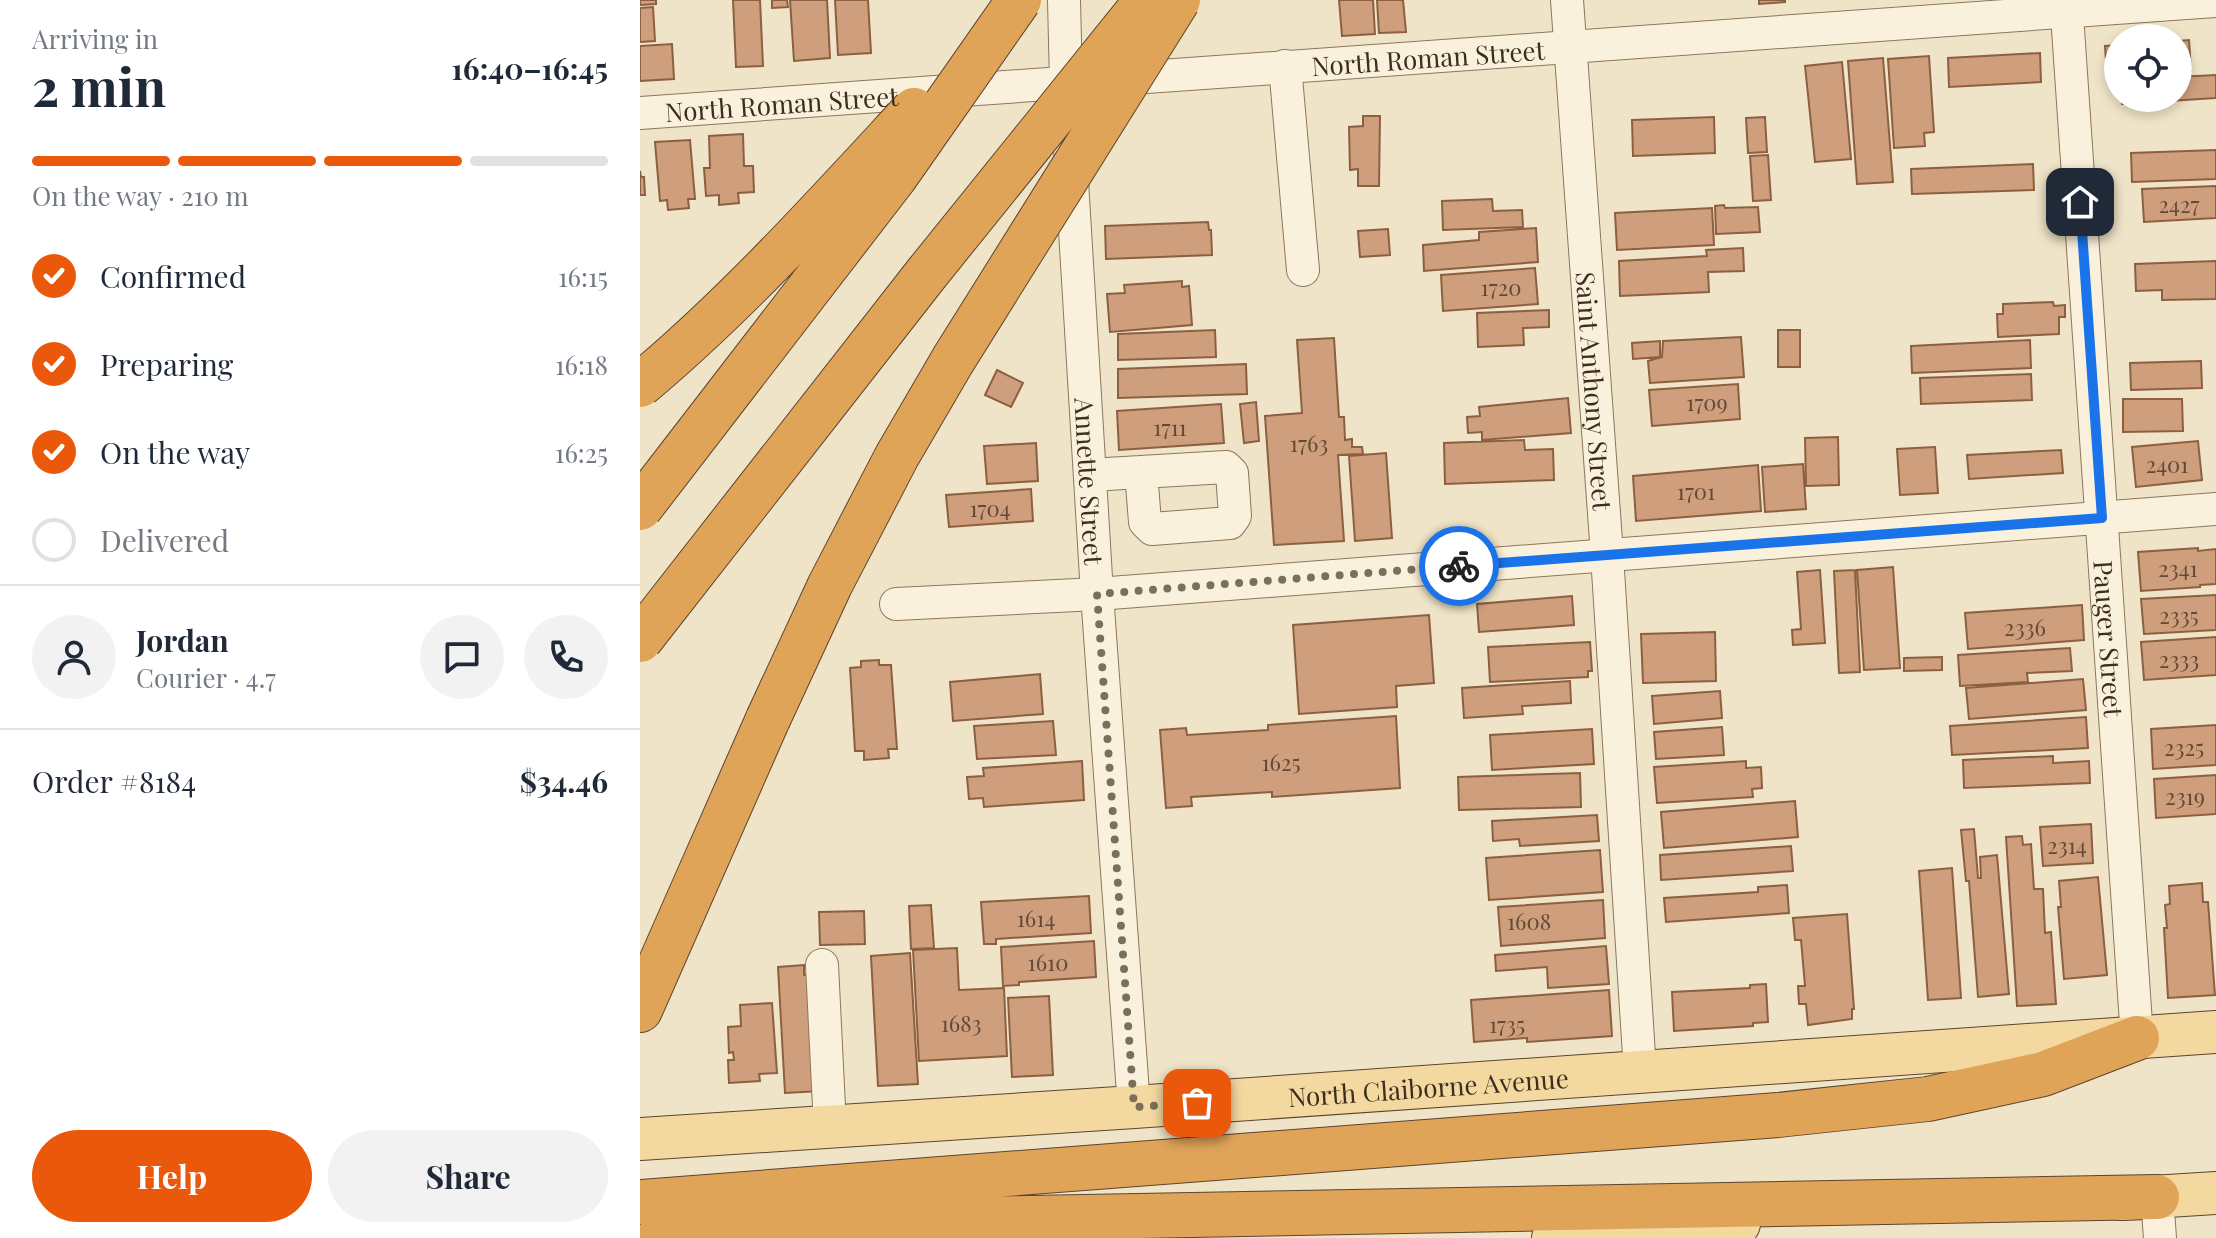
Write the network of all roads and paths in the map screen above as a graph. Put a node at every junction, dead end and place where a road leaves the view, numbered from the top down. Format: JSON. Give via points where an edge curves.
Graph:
{"nodes":[{"id":1,"x":1017,"y":0,"type":"edge"},
{"id":2,"x":1064,"y":0,"type":"edge"},
{"id":3,"x":1147,"y":0,"type":"edge"},
{"id":4,"x":1178,"y":0,"type":"edge"},
{"id":5,"x":1567,"y":0,"type":"edge"},
{"id":6,"x":2216,"y":1,"type":"edge"},
{"id":7,"x":2067,"y":6,"type":"edge"},
{"id":8,"x":1570,"y":45,"type":"junction"},
{"id":9,"x":1285,"y":66,"type":"junction"},
{"id":10,"x":1066,"y":82,"type":"junction"},
{"id":11,"x":640,"y":113,"type":"edge"},
{"id":12,"x":1303,"y":270,"type":"dead end"},
{"id":13,"x":640,"y":385,"type":"edge"},
{"id":14,"x":1141,"y":472,"type":"dead end"},
{"id":15,"x":1090,"y":475,"type":"junction"},
{"id":16,"x":640,"y":508,"type":"edge"},
{"id":17,"x":2216,"y":509,"type":"edge"},
{"id":18,"x":2102,"y":518,"type":"junction"},
{"id":19,"x":1607,"y":555,"type":"junction"},
{"id":20,"x":1097,"y":594,"type":"junction"},
{"id":21,"x":896,"y":604,"type":"dead end"},
{"id":22,"x":640,"y":640,"type":"edge"},
{"id":23,"x":822,"y":965,"type":"dead end"},
{"id":24,"x":640,"y":1010,"type":"edge"},
{"id":25,"x":2216,"y":1032,"type":"edge"},
{"id":26,"x":2137,"y":1038,"type":"junction"},
{"id":27,"x":1640,"y":1071,"type":"junction"},
{"id":28,"x":1134,"y":1107,"type":"junction"},
{"id":29,"x":830,"y":1127,"type":"junction"},
{"id":30,"x":640,"y":1139,"type":"edge"},
{"id":31,"x":2216,"y":1193,"type":"edge"},
{"id":32,"x":640,"y":1202,"type":"edge"},
{"id":33,"x":2158,"y":1217,"type":"edge"},
{"id":34,"x":1661,"y":1234,"type":"edge"},
{"id":35,"x":658,"y":1238,"type":"edge"},
{"id":36,"x":1553,"y":1238,"type":"edge"}],
"edges":[{"from":1,"to":13,"type":"highway","bridge":true,"via":[[755,280]]},
{"from":1,"to":16,"type":"highway","bridge":true,"via":[[895,177]]},
{"from":2,"to":10,"type":"street","name":"Annette Street"},
{"from":3,"to":22,"type":"highway","bridge":true},
{"from":4,"to":24,"type":"highway","bridge":true,"via":[[897,456],[830,585]]},
{"from":5,"to":8,"type":"street","name":"Saint Anthony Street"},
{"from":6,"to":7,"type":"street","name":"North Roman Street"},
{"from":7,"to":8,"type":"street","name":"North Roman Street"},
{"from":7,"to":18,"type":"street","name":"Pauger Street"},
{"from":8,"to":9,"type":"street","name":"North Roman Street"},
{"from":8,"to":19,"type":"street","name":"Saint Anthony Street"},
{"from":9,"to":10,"type":"street","name":"North Roman Street"},
{"from":9,"to":12,"type":"street"},
{"from":10,"to":11,"type":"street","name":"North Roman Street"},
{"from":10,"to":15,"type":"street","name":"Annette Street"},
{"from":14,"to":15,"type":"street"},
{"from":15,"to":20,"type":"street","name":"Annette Street"},
{"from":17,"to":18,"type":"street"},
{"from":18,"to":19,"type":"street"},
{"from":18,"to":26,"type":"street","name":"Pauger Street"},
{"from":19,"to":20,"type":"street"},
{"from":19,"to":27,"type":"street","name":"Saint Anthony Street"},
{"from":20,"to":21,"type":"street"},
{"from":20,"to":28,"type":"street","name":"Annette Street"},
{"from":23,"to":29,"type":"street"},
{"from":25,"to":26,"type":"main road","name":"North Claiborne Avenue"},
{"from":26,"to":27,"type":"main road","name":"North Claiborne Avenue"},
{"from":26,"to":32,"type":"highway","via":[[2043,1074],[1928,1099]]},
{"from":27,"to":28,"type":"main road","name":"North Claiborne Avenue"},
{"from":28,"to":29,"type":"main road","name":"North Claiborne Avenue"},
{"from":29,"to":30,"type":"main road","name":"North Claiborne Avenue"},
{"from":31,"to":33,"type":"main road"},
{"from":33,"to":34,"type":"main road"},
{"from":33,"to":35,"type":"highway","via":[[1241,1215],[923,1220]]},
{"from":34,"to":36,"type":"main road"}]}
